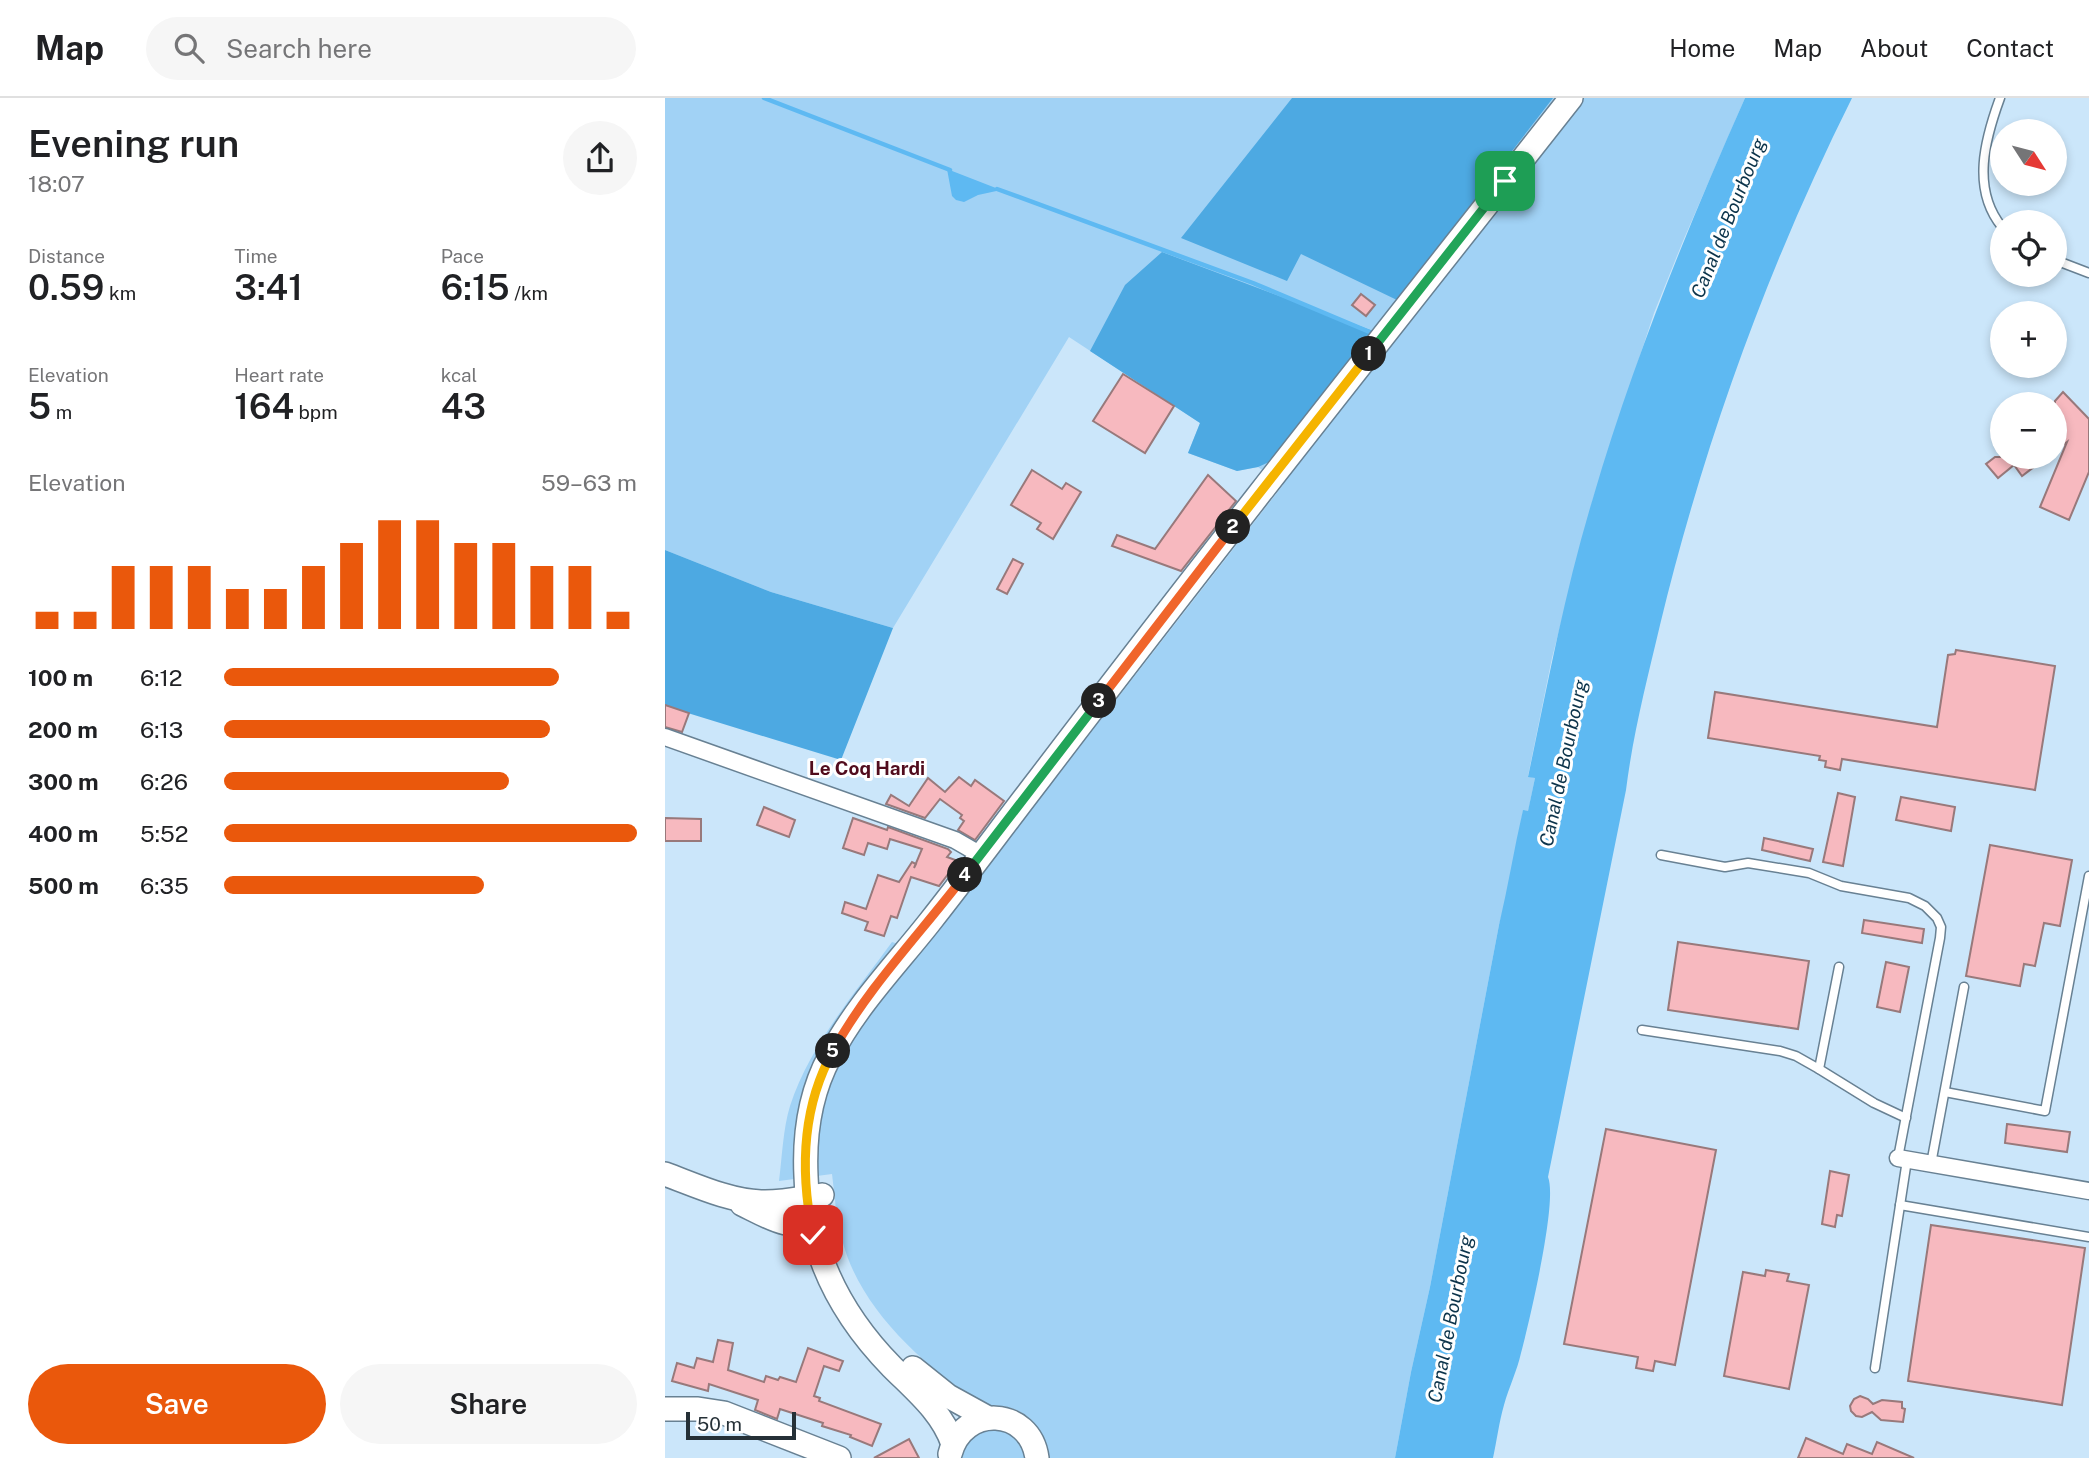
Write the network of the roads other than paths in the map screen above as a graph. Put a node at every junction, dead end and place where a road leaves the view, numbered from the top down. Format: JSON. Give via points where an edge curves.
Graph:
{"nodes":[{"id":1,"x":1571,"y":98,"type":"edge"},
{"id":2,"x":2000,"y":98,"type":"edge"},
{"id":3,"x":1992,"y":210,"type":"edge"},
{"id":4,"x":2067,"y":265,"type":"edge"},
{"id":5,"x":2089,"y":273,"type":"edge"},
{"id":6,"x":665,"y":737,"type":"edge"},
{"id":7,"x":981,"y":855,"type":"junction"},
{"id":8,"x":1661,"y":855,"type":"dead end"},
{"id":9,"x":2089,"y":876,"type":"edge"},
{"id":10,"x":1839,"y":967,"type":"dead end"},
{"id":11,"x":1965,"y":987,"type":"dead end"},
{"id":12,"x":1642,"y":1030,"type":"dead end"},
{"id":13,"x":1819,"y":1069,"type":"junction"},
{"id":14,"x":1945,"y":1092,"type":"junction"},
{"id":15,"x":1906,"y":1118,"type":"junction"},
{"id":16,"x":1902,"y":1159,"type":"junction"},
{"id":17,"x":1931,"y":1164,"type":"junction"},
{"id":18,"x":665,"y":1174,"type":"edge"},
{"id":19,"x":2089,"y":1191,"type":"edge"},
{"id":20,"x":724,"y":1194,"type":"junction"},
{"id":21,"x":814,"y":1196,"type":"junction"},
{"id":22,"x":1900,"y":1205,"type":"junction"},
{"id":23,"x":818,"y":1224,"type":"junction"},
{"id":24,"x":2089,"y":1237,"type":"edge"},
{"id":25,"x":1875,"y":1367,"type":"dead end"},
{"id":26,"x":665,"y":1409,"type":"edge"},
{"id":27,"x":988,"y":1418,"type":"junction"},
{"id":28,"x":665,"y":1424,"type":"edge"},
{"id":29,"x":759,"y":1426,"type":"junction"},
{"id":30,"x":952,"y":1451,"type":"edge"},
{"id":31,"x":839,"y":1458,"type":"edge"},
{"id":32,"x":1037,"y":1458,"type":"edge"}],
"edges":[{"from":1,"to":7,"type":"main road","via":[[1187,584]]},
{"from":2,"to":3,"type":"lane","via":[[1983,166]]},
{"from":4,"to":5,"type":"lane"},
{"from":6,"to":7,"type":"street","via":[[955,839]]},
{"from":7,"to":21,"type":"main road","via":[[853,1037],[820,1098],[821,1141]]},
{"from":8,"to":15,"type":"lane","via":[[1725,867],[1748,863],[1809,873],[1846,887],[1909,898],[1934,914],[1941,927],[1940,938]]},
{"from":9,"to":14,"type":"lane","via":[[2045,1111]]},
{"from":10,"to":13,"type":"lane"},
{"from":11,"to":14,"type":"lane"},
{"from":12,"to":13,"type":"lane","via":[[1780,1051]]},
{"from":13,"to":15,"type":"lane"},
{"from":14,"to":17,"type":"lane"},
{"from":15,"to":16,"type":"lane"},
{"from":16,"to":17,"type":"street"},
{"from":16,"to":22,"type":"lane"},
{"from":17,"to":19,"type":"street"},
{"from":18,"to":20,"type":"main road"},
{"from":20,"to":21,"type":"main road","via":[[763,1202]]},
{"from":20,"to":23,"type":"main road","via":[[781,1223]]},
{"from":21,"to":23,"type":"main road"},
{"from":22,"to":24,"type":"lane"},
{"from":22,"to":25,"type":"lane"},
{"from":23,"to":27,"type":"main road","via":[[847,1284],[877,1329],[936,1387]]},
{"from":23,"to":30,"type":"main road","via":[[827,1274],[849,1315],[871,1345],[936,1412]]},
{"from":26,"to":29,"type":"main road","via":[[719,1411]]},
{"from":27,"to":30,"type":"main road","via":[[967,1427]]},
{"from":27,"to":32,"type":"main road","via":[[1007,1420],[1023,1429]]},
{"from":28,"to":29,"type":"main road","via":[[713,1419]]},
{"from":29,"to":31,"type":"main road"}]}
